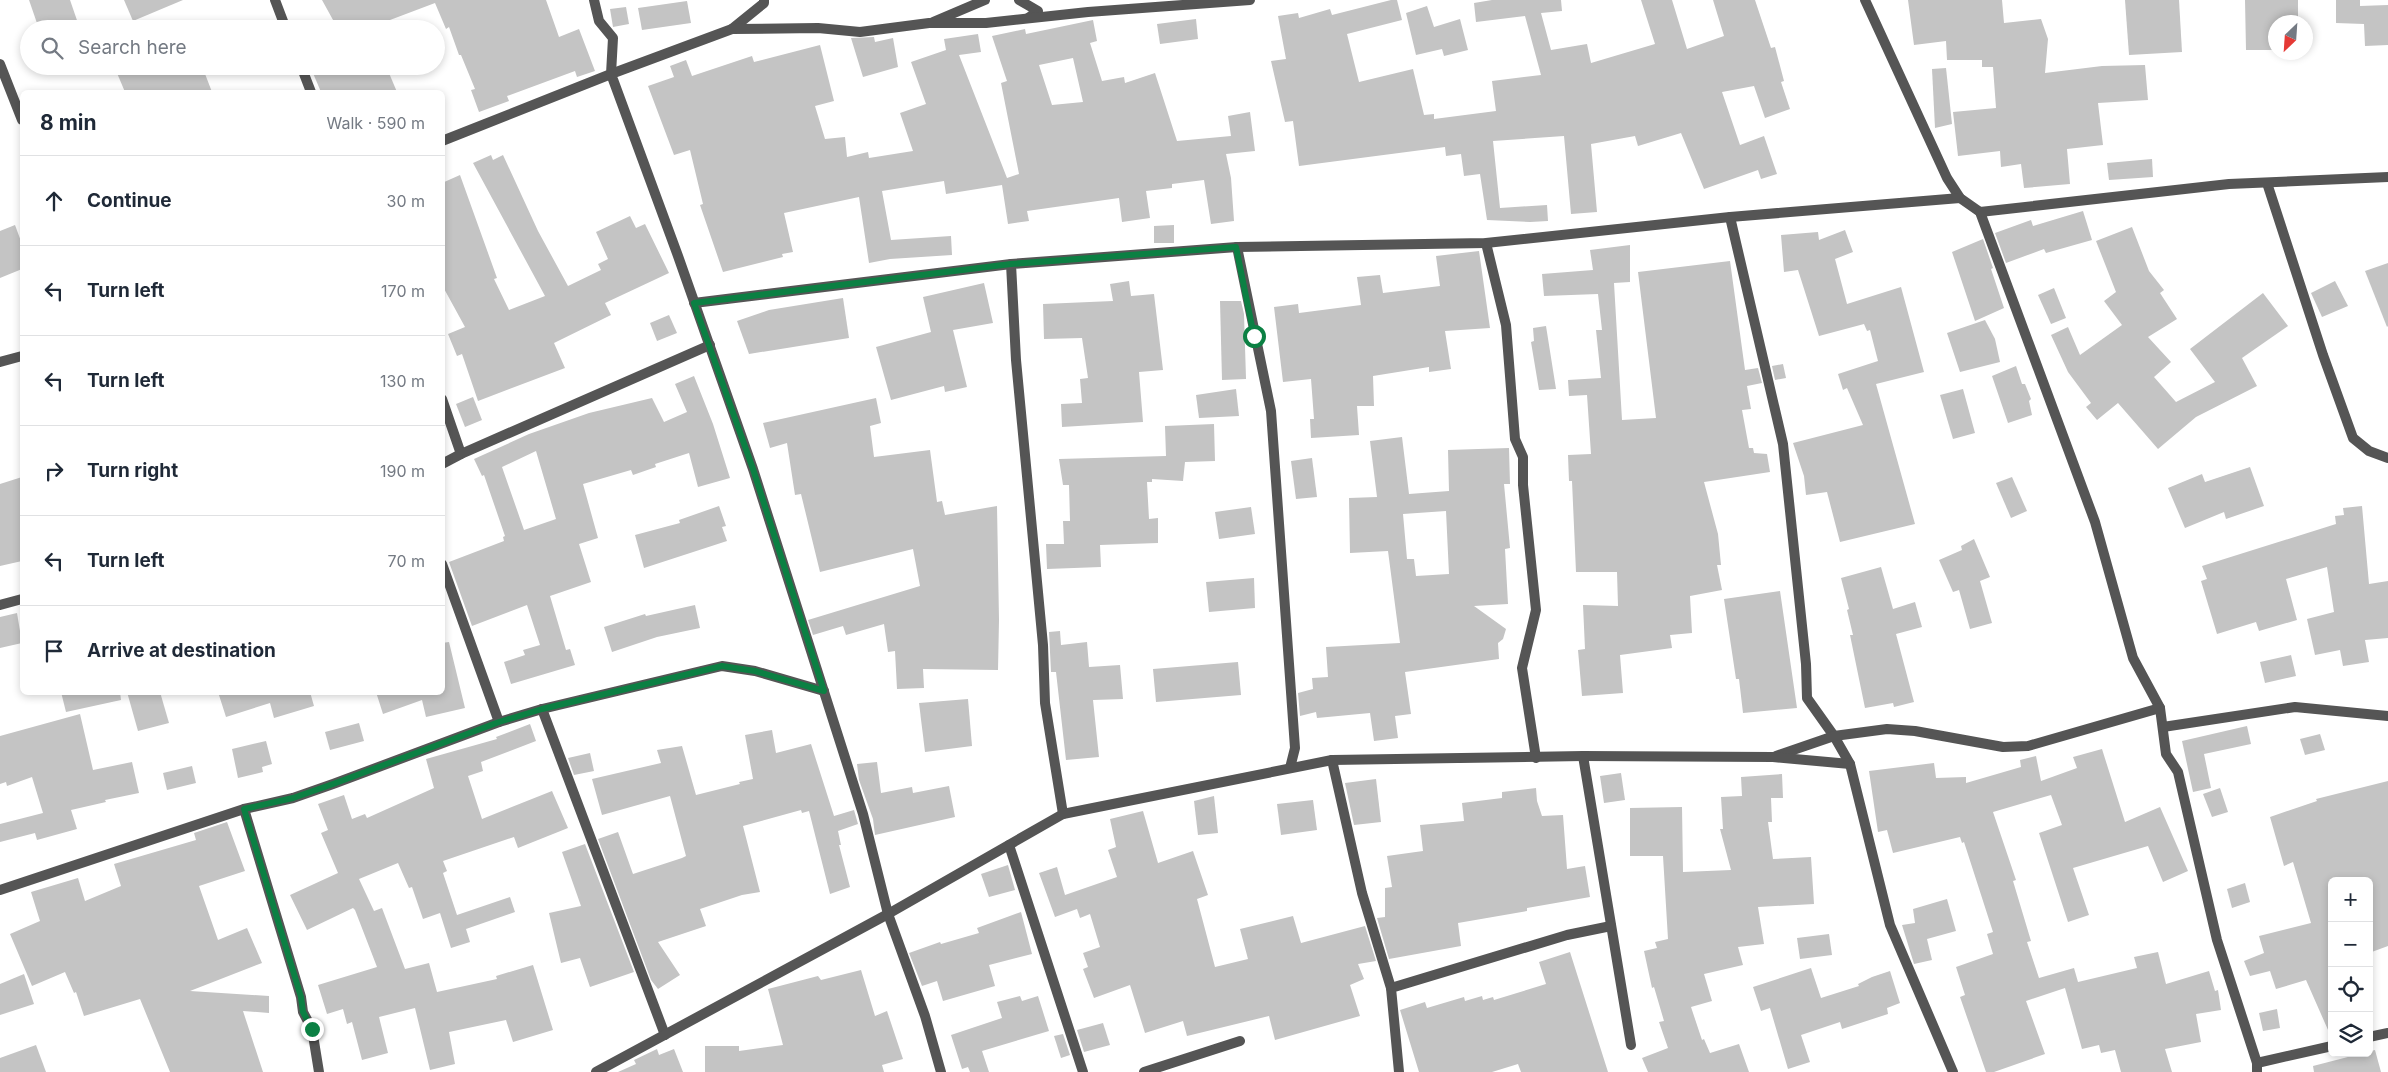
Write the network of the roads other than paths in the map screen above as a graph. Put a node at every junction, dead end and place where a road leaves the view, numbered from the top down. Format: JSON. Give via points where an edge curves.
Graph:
{"nodes":[{"id":1,"x":275,"y":0,"type":"edge"},
{"id":2,"x":594,"y":0,"type":"edge"},
{"id":3,"x":764,"y":0,"type":"edge"},
{"id":4,"x":985,"y":0,"type":"edge"},
{"id":5,"x":1019,"y":0,"type":"edge"},
{"id":6,"x":1250,"y":0,"type":"edge"},
{"id":7,"x":1865,"y":0,"type":"edge"},
{"id":8,"x":283,"y":20,"type":"edge"},
{"id":9,"x":1025,"y":20,"type":"junction"},
{"id":10,"x":929,"y":24,"type":"junction"},
{"id":11,"x":732,"y":28,"type":"junction"},
{"id":12,"x":0,"y":64,"type":"edge"},
{"id":13,"x":611,"y":74,"type":"junction"},
{"id":14,"x":304,"y":75,"type":"edge"},
{"id":15,"x":310,"y":90,"type":"edge"},
{"id":16,"x":20,"y":115,"type":"edge"},
{"id":17,"x":445,"y":141,"type":"edge"},
{"id":18,"x":2388,"y":177,"type":"edge"},
{"id":19,"x":2267,"y":183,"type":"junction"},
{"id":20,"x":1960,"y":198,"type":"junction"},
{"id":21,"x":1980,"y":212,"type":"junction"},
{"id":22,"x":1730,"y":217,"type":"junction"},
{"id":23,"x":1486,"y":243,"type":"junction"},
{"id":24,"x":1236,"y":247,"type":"junction"},
{"id":25,"x":1011,"y":264,"type":"junction"},
{"id":26,"x":694,"y":303,"type":"junction"},
{"id":27,"x":710,"y":346,"type":"junction"},
{"id":28,"x":20,"y":357,"type":"edge"},
{"id":29,"x":0,"y":362,"type":"edge"},
{"id":30,"x":445,"y":408,"type":"edge"},
{"id":31,"x":461,"y":454,"type":"junction"},
{"id":32,"x":2388,"y":458,"type":"edge"},
{"id":33,"x":445,"y":462,"type":"edge"},
{"id":34,"x":445,"y":572,"type":"edge"},
{"id":35,"x":20,"y":600,"type":"edge"},
{"id":36,"x":0,"y":605,"type":"edge"},
{"id":37,"x":824,"y":691,"type":"junction"},
{"id":38,"x":2160,"y":708,"type":"junction"},
{"id":39,"x":542,"y":709,"type":"junction"},
{"id":40,"x":2388,"y":716,"type":"edge"},
{"id":41,"x":499,"y":722,"type":"junction"},
{"id":42,"x":2163,"y":727,"type":"junction"},
{"id":43,"x":1834,"y":736,"type":"junction"},
{"id":44,"x":1583,"y":756,"type":"junction"},
{"id":45,"x":1773,"y":757,"type":"junction"},
{"id":46,"x":1536,"y":758,"type":"junction"},
{"id":47,"x":1332,"y":760,"type":"junction"},
{"id":48,"x":1850,"y":764,"type":"junction"},
{"id":49,"x":1290,"y":768,"type":"junction"},
{"id":50,"x":244,"y":809,"type":"junction"},
{"id":51,"x":1062,"y":814,"type":"junction"},
{"id":52,"x":1009,"y":845,"type":"junction"},
{"id":53,"x":0,"y":890,"type":"edge"},
{"id":54,"x":888,"y":914,"type":"junction"},
{"id":55,"x":1611,"y":926,"type":"junction"},
{"id":56,"x":1391,"y":988,"type":"junction"},
{"id":57,"x":2388,"y":1033,"type":"edge"},
{"id":58,"x":665,"y":1035,"type":"junction"},
{"id":59,"x":2373,"y":1036,"type":"edge"},
{"id":60,"x":1240,"y":1041,"type":"dead end"},
{"id":61,"x":1631,"y":1045,"type":"dead end"},
{"id":62,"x":2328,"y":1047,"type":"edge"},
{"id":63,"x":2257,"y":1068,"type":"edge"},
{"id":64,"x":319,"y":1072,"type":"edge"},
{"id":65,"x":596,"y":1072,"type":"edge"},
{"id":66,"x":941,"y":1072,"type":"edge"},
{"id":67,"x":1083,"y":1072,"type":"edge"},
{"id":68,"x":1144,"y":1072,"type":"edge"},
{"id":69,"x":1398,"y":1072,"type":"edge"},
{"id":70,"x":1953,"y":1072,"type":"edge"}],
"edges":[{"from":1,"to":8,"type":"street"},
{"from":2,"to":13,"type":"street","via":[[599,21],[613,38]]},
{"from":3,"to":11,"type":"street"},
{"from":4,"to":10,"type":"street"},
{"from":5,"to":9,"type":"street","via":[[1038,12]]},
{"from":6,"to":9,"type":"street"},
{"from":7,"to":20,"type":"street","via":[[1947,178]]},
{"from":9,"to":10,"type":"street"},
{"from":10,"to":11,"type":"street","via":[[860,32],[818,28]]},
{"from":11,"to":13,"type":"street"},
{"from":12,"to":16,"type":"street"},
{"from":13,"to":17,"type":"street"},
{"from":13,"to":26,"type":"street"},
{"from":14,"to":15,"type":"street"},
{"from":18,"to":19,"type":"street"},
{"from":19,"to":21,"type":"street","via":[[2189,188]]},
{"from":19,"to":32,"type":"street","via":[[2353,438],[2369,451]]},
{"from":20,"to":21,"type":"street"},
{"from":20,"to":22,"type":"street"},
{"from":21,"to":38,"type":"street","via":[[2095,522],[2133,658]]},
{"from":22,"to":23,"type":"street"},
{"from":22,"to":43,"type":"street","via":[[1783,444],[1807,698]]},
{"from":23,"to":24,"type":"street"},
{"from":23,"to":46,"type":"street","via":[[1506,325],[1515,439],[1523,457],[1536,610],[1522,668]]},
{"from":24,"to":25,"type":"street"},
{"from":24,"to":49,"type":"street","via":[[1271,411],[1295,748]]},
{"from":25,"to":26,"type":"street"},
{"from":25,"to":51,"type":"street","via":[[1045,703]]},
{"from":26,"to":27,"type":"street"},
{"from":27,"to":31,"type":"street"},
{"from":27,"to":37,"type":"street"},
{"from":28,"to":29,"type":"street"},
{"from":30,"to":31,"type":"street"},
{"from":31,"to":33,"type":"street"},
{"from":34,"to":41,"type":"street"},
{"from":35,"to":36,"type":"street"},
{"from":37,"to":39,"type":"street","via":[[755,671],[722,666]]},
{"from":37,"to":54,"type":"street","via":[[863,814]]},
{"from":38,"to":42,"type":"street"},
{"from":38,"to":43,"type":"street","via":[[2028,746],[2003,747],[1887,729]]},
{"from":39,"to":41,"type":"street"},
{"from":39,"to":58,"type":"street"},
{"from":40,"to":42,"type":"street","via":[[2295,707]]},
{"from":41,"to":50,"type":"street","via":[[342,782]]},
{"from":42,"to":63,"type":"street","via":[[2166,754],[2178,772],[2217,940]]},
{"from":43,"to":45,"type":"street"},
{"from":43,"to":48,"type":"street"},
{"from":44,"to":45,"type":"street"},
{"from":44,"to":46,"type":"street"},
{"from":44,"to":55,"type":"street"},
{"from":45,"to":48,"type":"street"},
{"from":46,"to":47,"type":"street"},
{"from":47,"to":49,"type":"street"},
{"from":47,"to":56,"type":"street","via":[[1362,893]]},
{"from":48,"to":70,"type":"street","via":[[1890,925]]},
{"from":49,"to":51,"type":"street"},
{"from":50,"to":53,"type":"street"},
{"from":50,"to":64,"type":"street","via":[[303,1012],[312,1029]]},
{"from":51,"to":52,"type":"street"},
{"from":52,"to":54,"type":"street"},
{"from":52,"to":67,"type":"street"},
{"from":54,"to":58,"type":"street"},
{"from":54,"to":66,"type":"street","via":[[925,1016]]},
{"from":55,"to":56,"type":"street","via":[[1567,935]]},
{"from":55,"to":61,"type":"street"},
{"from":56,"to":69,"type":"street"},
{"from":57,"to":59,"type":"street"},
{"from":58,"to":65,"type":"street"},
{"from":60,"to":68,"type":"street"},
{"from":62,"to":63,"type":"street"}]}
